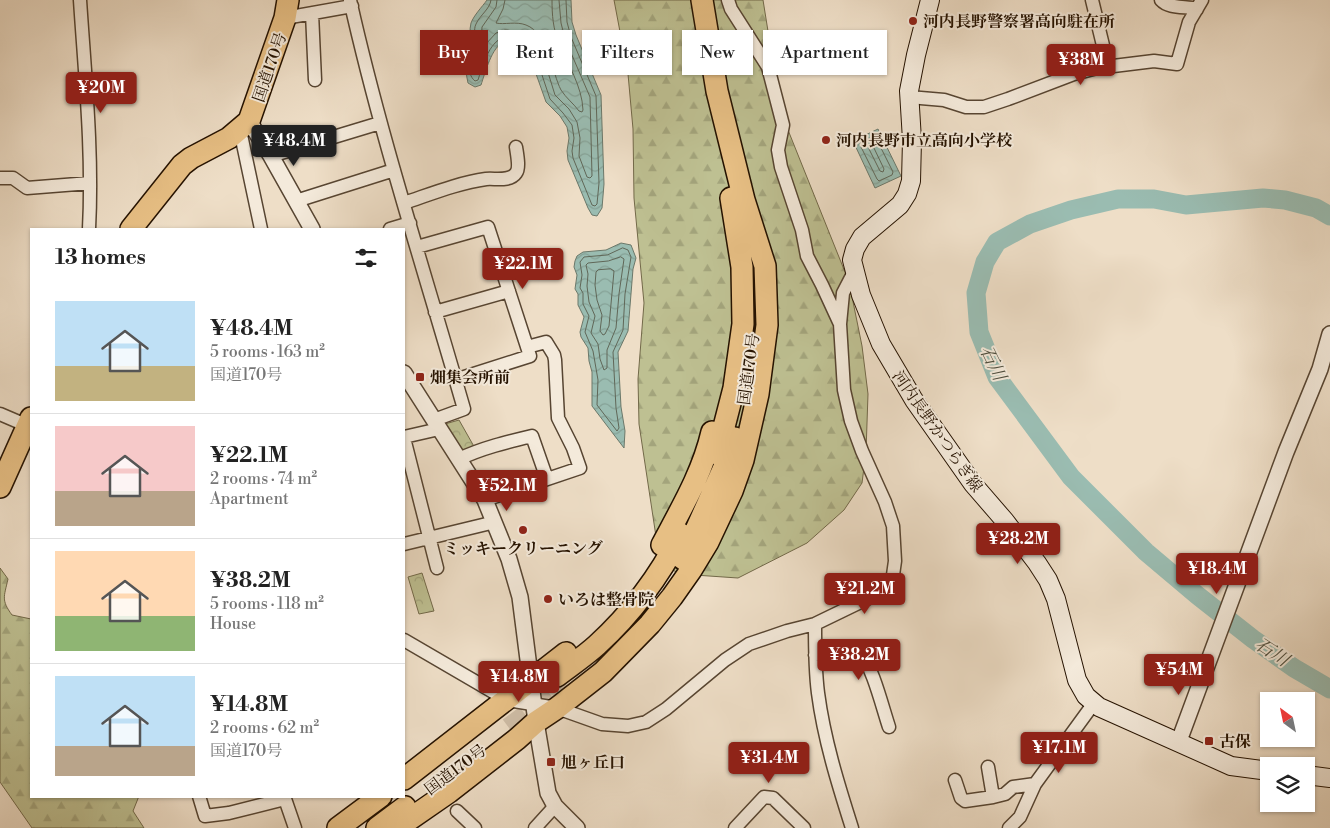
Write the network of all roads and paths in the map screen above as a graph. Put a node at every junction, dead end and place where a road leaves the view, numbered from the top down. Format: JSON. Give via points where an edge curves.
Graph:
{"nodes":[{"id":1,"x":80,"y":0,"type":"edge"},
{"id":2,"x":689,"y":0,"type":"edge"},
{"id":3,"x":702,"y":0,"type":"edge"},
{"id":4,"x":728,"y":0,"type":"edge"},
{"id":5,"x":930,"y":0,"type":"edge"},
{"id":6,"x":1092,"y":0,"type":"edge"},
{"id":7,"x":1161,"y":0,"type":"edge"},
{"id":8,"x":351,"y":3,"type":"edge"},
{"id":9,"x":1199,"y":4,"type":"edge"},
{"id":10,"x":287,"y":9,"type":"edge"},
{"id":11,"x":312,"y":13,"type":"junction"},
{"id":12,"x":1108,"y":66,"type":"junction"},
{"id":13,"x":315,"y":80,"type":"dead end"},
{"id":14,"x":909,"y":97,"type":"junction"},
{"id":15,"x":380,"y":123,"type":"junction"},
{"id":16,"x":245,"y":126,"type":"junction"},
{"id":17,"x":516,"y":147,"type":"dead end"},
{"id":18,"x":271,"y":156,"type":"junction"},
{"id":19,"x":394,"y":170,"type":"junction"},
{"id":20,"x":0,"y":178,"type":"edge"},
{"id":21,"x":90,"y":183,"type":"junction"},
{"id":22,"x":296,"y":201,"type":"junction"},
{"id":23,"x":738,"y":202,"type":"junction"},
{"id":24,"x":404,"y":203,"type":"junction"},
{"id":25,"x":410,"y":223,"type":"junction"},
{"id":26,"x":88,"y":228,"type":"edge"},
{"id":27,"x":133,"y":228,"type":"edge"},
{"id":28,"x":261,"y":228,"type":"edge"},
{"id":29,"x":311,"y":228,"type":"edge"},
{"id":30,"x":393,"y":228,"type":"edge"},
{"id":31,"x":416,"y":247,"type":"junction"},
{"id":32,"x":855,"y":270,"type":"junction"},
{"id":33,"x":508,"y":291,"type":"junction"},
{"id":34,"x":435,"y":312,"type":"junction"},
{"id":35,"x":840,"y":324,"type":"junction"},
{"id":36,"x":1329,"y":338,"type":"edge"},
{"id":37,"x":527,"y":347,"type":"junction"},
{"id":38,"x":405,"y":375,"type":"edge"},
{"id":39,"x":455,"y":380,"type":"junction"},
{"id":40,"x":0,"y":414,"type":"edge"},
{"id":41,"x":30,"y":422,"type":"edge"},
{"id":42,"x":437,"y":424,"type":"junction"},
{"id":43,"x":405,"y":437,"type":"edge"},
{"id":44,"x":405,"y":446,"type":"edge"},
{"id":45,"x":458,"y":459,"type":"junction"},
{"id":46,"x":547,"y":479,"type":"junction"},
{"id":47,"x":409,"y":483,"type":"edge"},
{"id":48,"x":0,"y":487,"type":"edge"},
{"id":49,"x":484,"y":500,"type":"junction"},
{"id":50,"x":495,"y":522,"type":"junction"},
{"id":51,"x":431,"y":538,"type":"junction"},
{"id":52,"x":405,"y":544,"type":"edge"},
{"id":53,"x":437,"y":568,"type":"dead end"},
{"id":54,"x":814,"y":624,"type":"junction"},
{"id":55,"x":405,"y":641,"type":"edge"},
{"id":56,"x":815,"y":655,"type":"junction"},
{"id":57,"x":562,"y":680,"type":"tunnel mouth"},
{"id":58,"x":531,"y":681,"type":"junction"},
{"id":59,"x":1094,"y":703,"type":"junction"},
{"id":60,"x":557,"y":708,"type":"junction"},
{"id":61,"x":535,"y":713,"type":"junction"},
{"id":62,"x":506,"y":716,"type":"junction"},
{"id":63,"x":889,"y":727,"type":"dead end"},
{"id":64,"x":1179,"y":741,"type":"junction"},
{"id":65,"x":988,"y":767,"type":"dead end"},
{"id":66,"x":1260,"y":770,"type":"edge"},
{"id":67,"x":1315,"y":776,"type":"edge"},
{"id":68,"x":405,"y":778,"type":"edge"},
{"id":69,"x":1330,"y":778,"type":"edge"},
{"id":70,"x":955,"y":780,"type":"dead end"},
{"id":71,"x":1035,"y":784,"type":"junction"},
{"id":72,"x":405,"y":793,"type":"edge"},
{"id":73,"x":993,"y":797,"type":"junction"},
{"id":74,"x":200,"y":798,"type":"edge"},
{"id":75,"x":284,"y":798,"type":"edge"},
{"id":76,"x":378,"y":798,"type":"edge"},
{"id":77,"x":397,"y":798,"type":"edge"},
{"id":78,"x":555,"y":806,"type":"junction"},
{"id":79,"x":295,"y":828,"type":"edge"},
{"id":80,"x":338,"y":828,"type":"edge"},
{"id":81,"x":358,"y":828,"type":"edge"},
{"id":82,"x":377,"y":828,"type":"edge"},
{"id":83,"x":397,"y":828,"type":"edge"},
{"id":84,"x":534,"y":828,"type":"edge"},
{"id":85,"x":577,"y":828,"type":"edge"},
{"id":86,"x":735,"y":828,"type":"edge"},
{"id":87,"x":804,"y":828,"type":"edge"},
{"id":88,"x":852,"y":828,"type":"edge"},
{"id":89,"x":1009,"y":828,"type":"edge"}],
"edges":[{"from":1,"to":21,"type":"street"},
{"from":2,"to":23,"type":"highway","name":"国道170号","via":[[705,95]]},
{"from":3,"to":23,"type":"highway","name":"国道170号"},
{"from":4,"to":35,"type":"street","via":[[768,67],[783,125],[778,150],[781,167],[802,230],[806,256]]},
{"from":5,"to":14,"type":"main road","name":"河内長野かつらぎ線"},
{"from":6,"to":12,"type":"street"},
{"from":7,"to":9,"type":"street","via":[[1175,6]]},
{"from":8,"to":11,"type":"street"},
{"from":8,"to":15,"type":"street"},
{"from":9,"to":12,"type":"street","via":[[1189,22],[1177,64],[1154,61]]},
{"from":10,"to":11,"type":"street"},
{"from":10,"to":16,"type":"highway","name":"国道170号"},
{"from":11,"to":13,"type":"street"},
{"from":12,"to":14,"type":"street","via":[[1074,74],[984,106],[966,107],[944,100]]},
{"from":14,"to":32,"type":"main road","name":"河内長野かつらぎ線","via":[[912,140],[907,194],[862,237],[852,260]]},
{"from":15,"to":18,"type":"street"},
{"from":15,"to":19,"type":"street"},
{"from":16,"to":18,"type":"street"},
{"from":16,"to":27,"type":"highway","via":[[182,165]]},
{"from":16,"to":28,"type":"street"},
{"from":17,"to":24,"type":"street","via":[[518,171],[514,176],[468,182]]},
{"from":18,"to":22,"type":"street"},
{"from":19,"to":22,"type":"street"},
{"from":19,"to":24,"type":"street"},
{"from":20,"to":21,"type":"street","via":[[13,178],[27,188]]},
{"from":21,"to":26,"type":"street"},
{"from":22,"to":29,"type":"street"},
{"from":23,"to":57,"type":"highway","name":"国道170号","via":[[743,324],[734,388],[719,450],[669,558],[632,608]]},
{"from":23,"to":58,"type":"highway","via":[[728,246],[729,318],[723,384],[709,445],[691,490],[660,550],[622,600],[589,635]]},
{"from":23,"to":60,"type":"highway","via":[[766,266],[767,325],[758,394],[743,460],[732,491],[708,542],[672,597],[603,672]]},
{"from":24,"to":25,"type":"street"},
{"from":25,"to":30,"type":"street"},
{"from":25,"to":31,"type":"street"},
{"from":31,"to":33,"type":"street","via":[[488,227]]},
{"from":31,"to":34,"type":"street"},
{"from":32,"to":35,"type":"street","via":[[843,293]]},
{"from":32,"to":59,"type":"main road","name":"河内長野かつらぎ線","via":[[881,344],[914,400],[973,484],[1048,580],[1077,680]]},
{"from":33,"to":34,"type":"street"},
{"from":33,"to":37,"type":"street"},
{"from":34,"to":39,"type":"street"},
{"from":35,"to":54,"type":"street","via":[[846,398],[862,451],[889,511],[893,526],[894,575],[877,594]]},
{"from":36,"to":64,"type":"street"},
{"from":37,"to":39,"type":"street","via":[[530,356]]},
{"from":37,"to":46,"type":"street","via":[[546,342],[554,354],[558,418],[580,468]]},
{"from":38,"to":42,"type":"street"},
{"from":39,"to":42,"type":"street","via":[[464,409]]},
{"from":40,"to":41,"type":"street"},
{"from":41,"to":48,"type":"highway"},
{"from":42,"to":43,"type":"street"},
{"from":42,"to":45,"type":"street"},
{"from":44,"to":47,"type":"street"},
{"from":45,"to":46,"type":"street","via":[[532,436]]},
{"from":45,"to":49,"type":"street"},
{"from":46,"to":49,"type":"street"},
{"from":47,"to":51,"type":"street"},
{"from":49,"to":50,"type":"street"},
{"from":50,"to":51,"type":"street"},
{"from":50,"to":58,"type":"street","via":[[520,597]]},
{"from":51,"to":52,"type":"street"},
{"from":51,"to":53,"type":"street"},
{"from":54,"to":56,"type":"street"},
{"from":54,"to":60,"type":"street","via":[[749,644],[646,722],[628,726],[602,724]]},
{"from":55,"to":62,"type":"street"},
{"from":56,"to":63,"type":"street","via":[[860,652]]},
{"from":56,"to":88,"type":"street","via":[[823,724]]},
{"from":58,"to":61,"type":"street"},
{"from":58,"to":62,"type":"highway"},
{"from":59,"to":64,"type":"main road","name":"河内長野かつらぎ線"},
{"from":59,"to":71,"type":"street"},
{"from":60,"to":61,"type":"highway"},
{"from":61,"to":62,"type":"street"},
{"from":61,"to":78,"type":"street","via":[[544,775]]},
{"from":61,"to":83,"type":"highway","via":[[517,739]]},
{"from":62,"to":68,"type":"highway","via":[[455,738]]},
{"from":62,"to":72,"type":"highway","name":"国道170号"},
{"from":62,"to":82,"type":"highway","name":"国道170号"},
{"from":64,"to":66,"type":"main road","name":"河内長野かつらぎ線","via":[[1231,766]]},
{"from":65,"to":73,"type":"street"},
{"from":67,"to":69,"type":"main road"},
{"from":70,"to":73,"type":"street","via":[[960,798],[965,801]]},
{"from":71,"to":73,"type":"street","via":[[1012,787],[1005,794]]},
{"from":71,"to":89,"type":"street","via":[[1020,817]]},
{"from":74,"to":75,"type":"street","via":[[205,816],[229,814]]},
{"from":75,"to":79,"type":"street"},
{"from":76,"to":80,"type":"highway"},
{"from":77,"to":81,"type":"highway","name":"国道170号"},
{"from":78,"to":84,"type":"street"},
{"from":78,"to":85,"type":"street"},
{"from":86,"to":87,"type":"street","via":[[764,797],[773,798]]}]}
